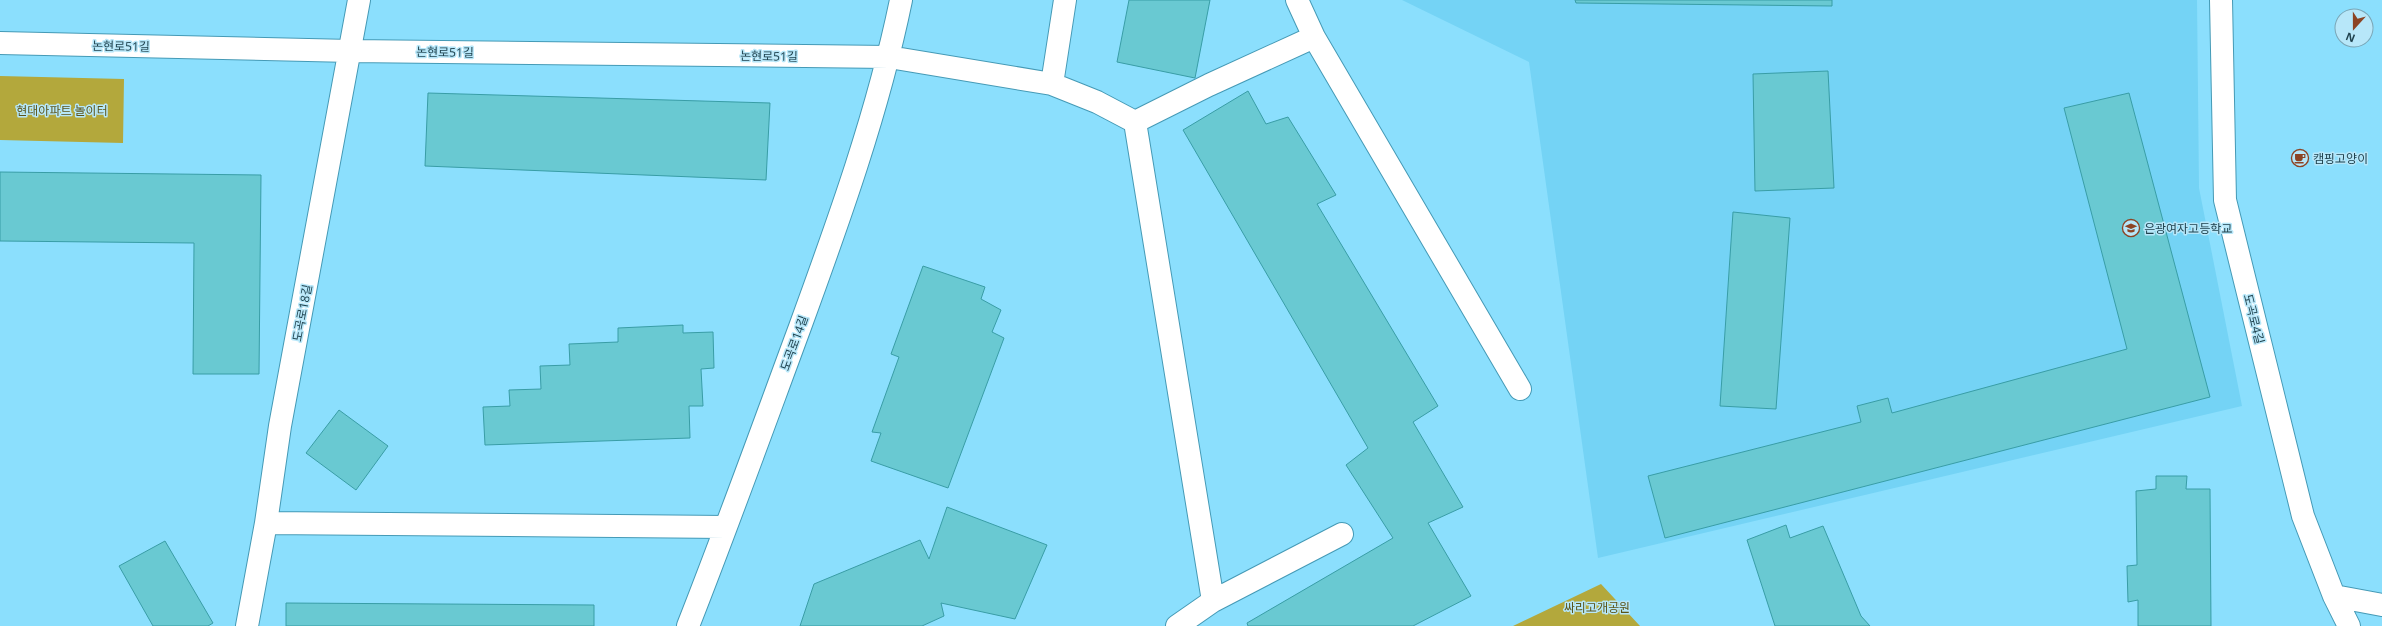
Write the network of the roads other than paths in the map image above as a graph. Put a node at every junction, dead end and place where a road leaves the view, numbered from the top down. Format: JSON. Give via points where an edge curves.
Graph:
{"nodes":[{"id":1,"x":359,"y":0,"type":"edge"},
{"id":2,"x":901,"y":0,"type":"edge"},
{"id":3,"x":1065,"y":0,"type":"edge"},
{"id":4,"x":1297,"y":0,"type":"edge"},
{"id":5,"x":2221,"y":0,"type":"edge"},
{"id":6,"x":1314,"y":38,"type":"junction"},
{"id":7,"x":0,"y":44,"type":"edge"},
{"id":8,"x":351,"y":51,"type":"junction"},
{"id":9,"x":889,"y":57,"type":"junction"},
{"id":10,"x":1052,"y":84,"type":"junction"},
{"id":11,"x":1135,"y":122,"type":"junction"},
{"id":12,"x":1520,"y":389,"type":"dead end"},
{"id":13,"x":266,"y":523,"type":"junction"},
{"id":14,"x":726,"y":527,"type":"junction"},
{"id":15,"x":1342,"y":534,"type":"dead end"},
{"id":16,"x":2334,"y":596,"type":"junction"},
{"id":17,"x":1213,"y":601,"type":"junction"},
{"id":18,"x":2382,"y":605,"type":"edge"},
{"id":19,"x":247,"y":626,"type":"edge"},
{"id":20,"x":688,"y":626,"type":"edge"},
{"id":21,"x":1177,"y":626,"type":"edge"},
{"id":22,"x":2349,"y":626,"type":"edge"}],
"edges":[{"from":1,"to":8,"type":"street","name":"도곡로18길"},
{"from":2,"to":9,"type":"street","name":"도곡로14길"},
{"from":3,"to":10,"type":"street"},
{"from":4,"to":6,"type":"street"},
{"from":5,"to":16,"type":"street","name":"도곡로4길","via":[[2225,200],[2302,516]]},
{"from":6,"to":11,"type":"street","via":[[1209,85]]},
{"from":6,"to":12,"type":"street"},
{"from":7,"to":8,"type":"street","name":"논현로51길"},
{"from":8,"to":9,"type":"street","name":"논현로51길"},
{"from":8,"to":13,"type":"street","name":"도곡로18길","via":[[280,426]]},
{"from":9,"to":10,"type":"street","name":"논현로51길"},
{"from":9,"to":14,"type":"street","name":"도곡로14길","via":[[834,233]]},
{"from":10,"to":11,"type":"street","name":"논현로51길","via":[[1097,102]]},
{"from":11,"to":17,"type":"street"},
{"from":13,"to":14,"type":"street"},
{"from":13,"to":19,"type":"street","name":"도곡로18길"},
{"from":14,"to":20,"type":"street","name":"도곡로14길"},
{"from":15,"to":17,"type":"street"},
{"from":16,"to":18,"type":"street"},
{"from":16,"to":22,"type":"street","name":"도곡로4길"},
{"from":17,"to":21,"type":"street"}]}
